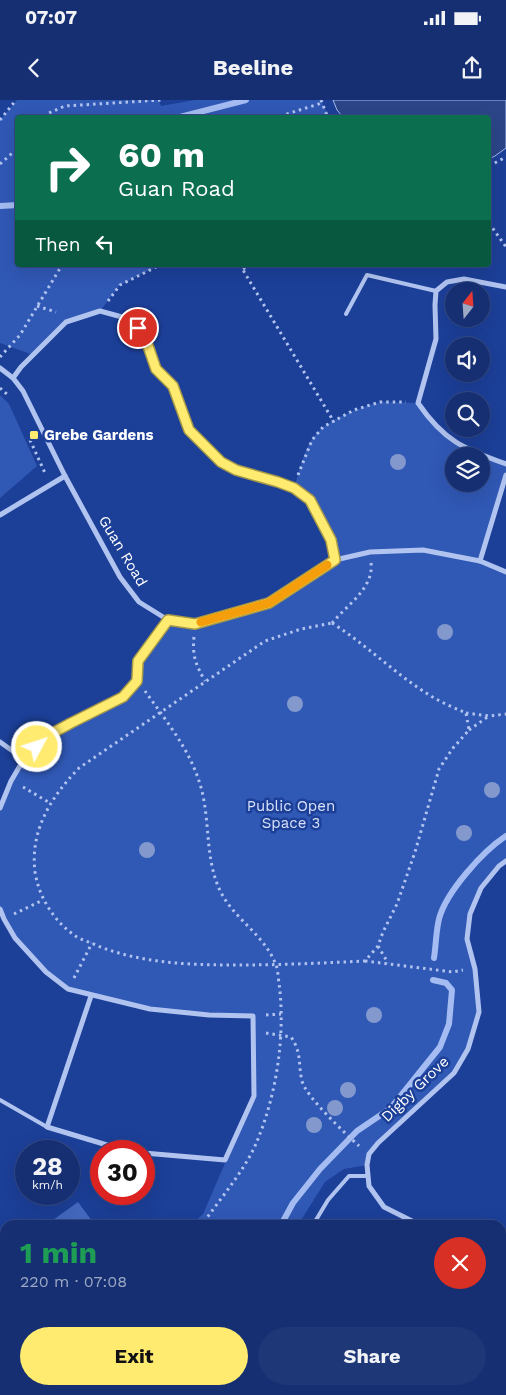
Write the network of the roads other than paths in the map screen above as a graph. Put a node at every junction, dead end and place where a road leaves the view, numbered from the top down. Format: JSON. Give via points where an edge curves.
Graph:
{"nodes":[{"id":1,"x":506,"y":287,"type":"edge"},
{"id":2,"x":436,"y":291,"type":"junction"},
{"id":3,"x":346,"y":314,"type":"dead end"},
{"id":4,"x":0,"y":368,"type":"edge"},
{"id":5,"x":13,"y":378,"type":"junction"},
{"id":6,"x":506,"y":464,"type":"edge"},
{"id":7,"x":506,"y":475,"type":"edge"},
{"id":8,"x":65,"y":476,"type":"junction"},
{"id":9,"x":0,"y":516,"type":"edge"},
{"id":10,"x":335,"y":560,"type":"junction"},
{"id":11,"x":480,"y":561,"type":"junction"},
{"id":12,"x":506,"y":572,"type":"edge"},
{"id":13,"x":168,"y":620,"type":"junction"},
{"id":14,"x":0,"y":742,"type":"edge"},
{"id":15,"x":24,"y":759,"type":"junction"},
{"id":16,"x":0,"y":808,"type":"edge"},
{"id":17,"x":506,"y":861,"type":"edge"},
{"id":18,"x":0,"y":909,"type":"edge"},
{"id":19,"x":91,"y":996,"type":"junction"},
{"id":20,"x":0,"y":1100,"type":"edge"},
{"id":21,"x":46,"y":1127,"type":"junction"},
{"id":22,"x":90,"y":1140,"type":"edge"},
{"id":23,"x":155,"y":1154,"type":"edge"},
{"id":24,"x":368,"y":1176,"type":"junction"},
{"id":25,"x":316,"y":1220,"type":"edge"},
{"id":26,"x":410,"y":1220,"type":"edge"}],
"edges":[{"from":1,"to":2,"type":"street","via":[[464,279],[447,282]]},
{"from":2,"to":3,"type":"lane","via":[[367,275]]},
{"from":2,"to":6,"type":"street","via":[[436,339],[418,403],[448,437],[470,451]]},
{"from":4,"to":5,"type":"street","name":"Guan Road"},
{"from":5,"to":8,"type":"street","name":"Guan Road","via":[[23,391]]},
{"from":5,"to":10,"type":"street","via":[[66,322],[100,311],[122,317],[138,328],[156,369],[173,386],[189,430],[221,462],[236,470],[294,488],[310,500],[331,540]]},
{"from":7,"to":11,"type":"street"},
{"from":8,"to":9,"type":"street"},
{"from":8,"to":13,"type":"street","name":"Guan Road","via":[[120,577],[139,602]]},
{"from":10,"to":11,"type":"street","name":"Guan Road","via":[[370,552],[423,550]]},
{"from":10,"to":13,"type":"street","name":"Guan Road","via":[[269,603],[195,624]]},
{"from":11,"to":12,"type":"street","name":"Guan Road"},
{"from":13,"to":15,"type":"street","via":[[138,661],[137,681],[123,697],[49,735]]},
{"from":14,"to":15,"type":"street"},
{"from":15,"to":16,"type":"street"},
{"from":17,"to":24,"type":"street","name":"Digby Grove","via":[[481,888],[470,914],[467,939],[475,969],[479,1012],[468,1049],[454,1073],[369,1154]]},
{"from":18,"to":19,"type":"street","via":[[15,938],[46,972],[68,989]]},
{"from":19,"to":21,"type":"street"},
{"from":19,"to":23,"type":"street","via":[[150,1010],[253,1016],[254,1096],[224,1160]]},
{"from":20,"to":21,"type":"lane"},
{"from":21,"to":22,"type":"street"},
{"from":24,"to":25,"type":"lane","via":[[349,1176]]},
{"from":24,"to":26,"type":"street","via":[[369,1186],[384,1207]]}]}
